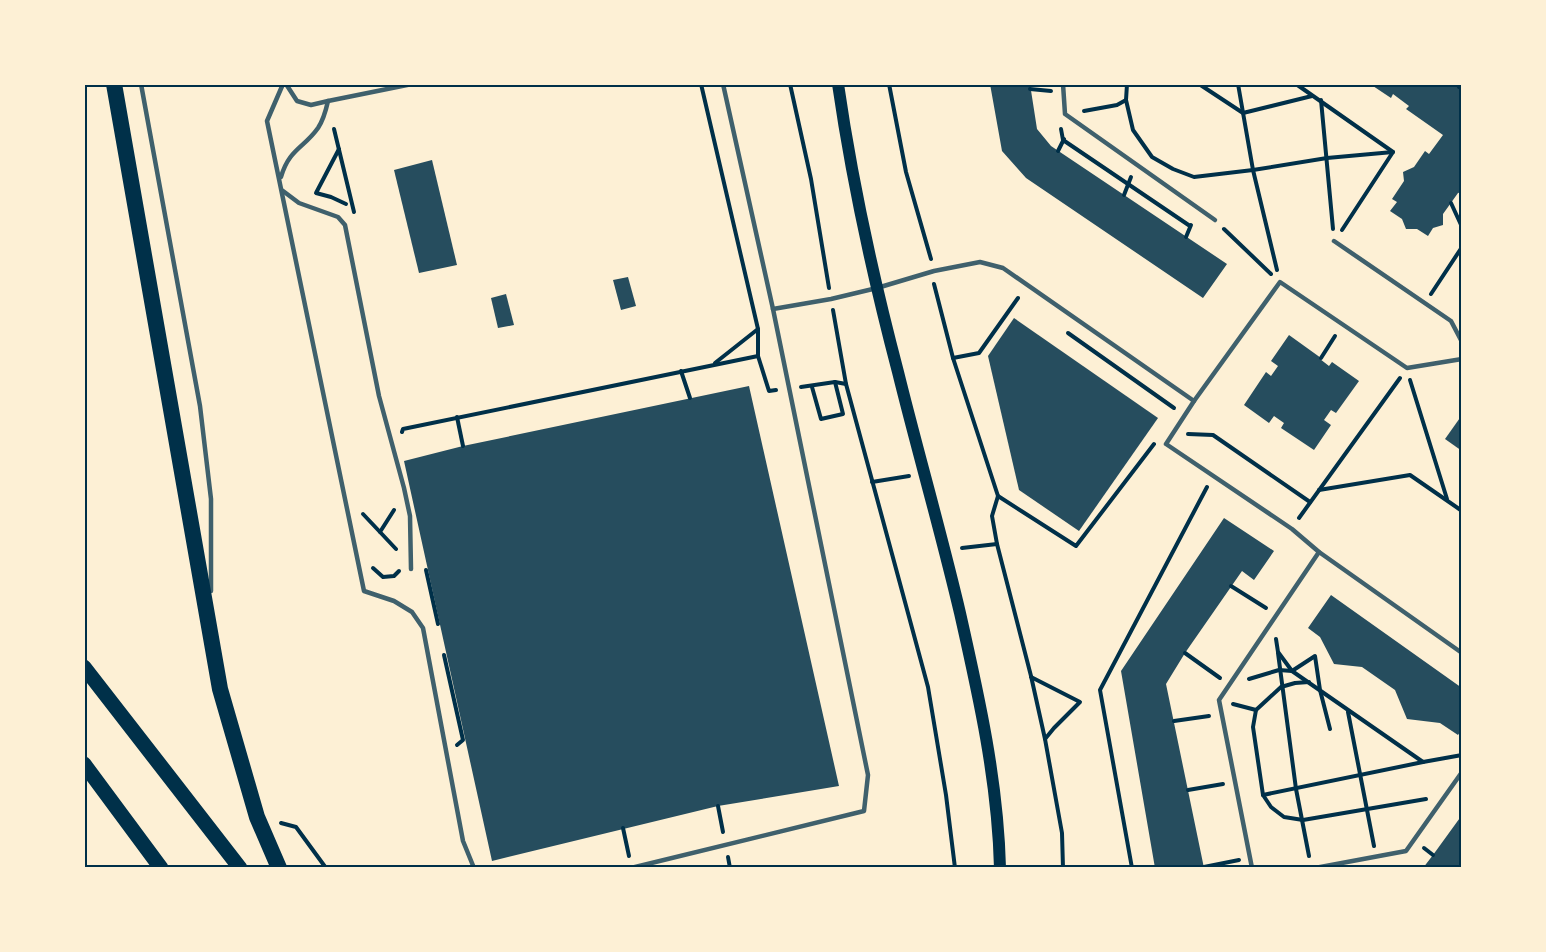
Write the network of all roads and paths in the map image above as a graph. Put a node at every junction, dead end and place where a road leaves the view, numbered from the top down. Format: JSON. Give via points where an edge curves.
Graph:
{"nodes":[{"id":1,"x":114,"y":84,"type":"edge"},
{"id":2,"x":141,"y":84,"type":"edge"},
{"id":3,"x":285,"y":84,"type":"edge"},
{"id":4,"x":412,"y":84,"type":"edge"},
{"id":5,"x":702,"y":84,"type":"edge"},
{"id":6,"x":723,"y":84,"type":"edge"},
{"id":7,"x":790,"y":84,"type":"edge"},
{"id":8,"x":838,"y":84,"type":"edge"},
{"id":9,"x":889,"y":84,"type":"edge"},
{"id":10,"x":1063,"y":84,"type":"edge"},
{"id":11,"x":1127,"y":84,"type":"edge"},
{"id":12,"x":1199,"y":84,"type":"edge"},
{"id":13,"x":1238,"y":84,"type":"edge"},
{"id":14,"x":1296,"y":84,"type":"edge"},
{"id":15,"x":1030,"y":89,"type":"dead end"},
{"id":16,"x":1064,"y":93,"type":"junction"},
{"id":17,"x":1313,"y":96,"type":"junction"},
{"id":18,"x":328,"y":100,"type":"junction"},
{"id":19,"x":1126,"y":100,"type":"junction"},
{"id":20,"x":1321,"y":100,"type":"junction"},
{"id":21,"x":1243,"y":113,"type":"junction"},
{"id":22,"x":1065,"y":114,"type":"junction"},
{"id":23,"x":1073,"y":120,"type":"junction"},
{"id":24,"x":339,"y":148,"type":"dead end"},
{"id":25,"x":1058,"y":151,"type":"dead end"},
{"id":26,"x":1393,"y":152,"type":"junction"},
{"id":27,"x":1327,"y":158,"type":"junction"},
{"id":28,"x":1136,"y":165,"type":"junction"},
{"id":29,"x":1253,"y":170,"type":"junction"},
{"id":30,"x":280,"y":180,"type":"junction"},
{"id":31,"x":283,"y":191,"type":"junction"},
{"id":32,"x":1124,"y":195,"type":"dead end"},
{"id":33,"x":1451,"y":203,"type":"dead end"},
{"id":34,"x":1215,"y":219,"type":"joint"},
{"id":35,"x":356,"y":221,"type":"dead end"},
{"id":36,"x":1462,"y":227,"type":"edge"},
{"id":37,"x":1334,"y":241,"type":"junction"},
{"id":38,"x":1462,"y":247,"type":"edge"},
{"id":39,"x":934,"y":271,"type":"junction"},
{"id":40,"x":1280,"y":282,"type":"junction"},
{"id":41,"x":945,"y":285,"type":"dead end"},
{"id":42,"x":934,"y":287,"type":"junction"},
{"id":43,"x":878,"y":288,"type":"junction"},
{"id":44,"x":1011,"y":292,"type":"dead end"},
{"id":45,"x":831,"y":299,"type":"junction"},
{"id":46,"x":1425,"y":303,"type":"junction"},
{"id":47,"x":773,"y":309,"type":"junction"},
{"id":48,"x":1342,"y":325,"type":"junction"},
{"id":49,"x":758,"y":329,"type":"junction"},
{"id":50,"x":1065,"y":331,"type":"dead end"},
{"id":51,"x":1462,"y":342,"type":"edge"},
{"id":52,"x":953,"y":358,"type":"junction"},
{"id":53,"x":1321,"y":358,"type":"dead end"},
{"id":54,"x":1462,"y":359,"type":"edge"},
{"id":55,"x":713,"y":364,"type":"junction"},
{"id":56,"x":1407,"y":368,"type":"junction"},
{"id":57,"x":681,"y":371,"type":"junction"},
{"id":58,"x":836,"y":382,"type":"junction"},
{"id":59,"x":846,"y":384,"type":"junction"},
{"id":60,"x":690,"y":398,"type":"dead end"},
{"id":61,"x":1194,"y":401,"type":"junction"},
{"id":62,"x":1179,"y":411,"type":"dead end"},
{"id":63,"x":457,"y":417,"type":"junction"},
{"id":64,"x":403,"y":429,"type":"dead end"},
{"id":65,"x":1173,"y":434,"type":"junction"},
{"id":66,"x":1158,"y":438,"type":"dead end"},
{"id":67,"x":463,"y":446,"type":"dead end"},
{"id":68,"x":925,"y":473,"type":"junction"},
{"id":69,"x":872,"y":482,"type":"junction"},
{"id":70,"x":1208,"y":484,"type":"dead end"},
{"id":71,"x":1319,"y":490,"type":"junction"},
{"id":72,"x":998,"y":496,"type":"junction"},
{"id":73,"x":1448,"y":501,"type":"junction"},
{"id":74,"x":1310,"y":502,"type":"junction"},
{"id":75,"x":398,"y":503,"type":"dead end"},
{"id":76,"x":1462,"y":511,"type":"edge"},
{"id":77,"x":363,"y":523,"type":"dead end"},
{"id":78,"x":1292,"y":529,"type":"junction"},
{"id":79,"x":380,"y":532,"type":"junction"},
{"id":80,"x":997,"y":544,"type":"junction"},
{"id":81,"x":945,"y":550,"type":"junction"},
{"id":82,"x":1319,"y":552,"type":"junction"},
{"id":83,"x":401,"y":554,"type":"dead end"},
{"id":84,"x":404,"y":566,"type":"dead end"},
{"id":85,"x":374,"y":568,"type":"dead end"},
{"id":86,"x":411,"y":569,"type":"dead end"},
{"id":87,"x":1231,"y":586,"type":"dead end"},
{"id":88,"x":1277,"y":615,"type":"junction"},
{"id":89,"x":1273,"y":621,"type":"junction"},
{"id":90,"x":210,"y":633,"type":"junction"},
{"id":91,"x":1278,"y":652,"type":"junction"},
{"id":92,"x":1462,"y":652,"type":"edge"},
{"id":93,"x":1185,"y":653,"type":"dead end"},
{"id":94,"x":84,"y":667,"type":"edge"},
{"id":95,"x":1280,"y":670,"type":"junction"},
{"id":96,"x":1292,"y":671,"type":"junction"},
{"id":97,"x":1031,"y":676,"type":"junction"},
{"id":98,"x":1309,"y":682,"type":"junction"},
{"id":99,"x":1229,"y":685,"type":"junction"},
{"id":100,"x":1281,"y":687,"type":"junction"},
{"id":101,"x":1320,"y":690,"type":"junction"},
{"id":102,"x":1219,"y":700,"type":"junction"},
{"id":103,"x":1256,"y":710,"type":"junction"},
{"id":104,"x":1348,"y":711,"type":"junction"},
{"id":105,"x":1222,"y":715,"type":"junction"},
{"id":106,"x":1174,"y":722,"type":"dead end"},
{"id":107,"x":1330,"y":729,"type":"dead end"},
{"id":108,"x":1045,"y":740,"type":"junction"},
{"id":109,"x":1462,"y":755,"type":"edge"},
{"id":110,"x":1424,"y":762,"type":"junction"},
{"id":111,"x":84,"y":764,"type":"edge"},
{"id":112,"x":1462,"y":772,"type":"edge"},
{"id":113,"x":1360,"y":774,"type":"junction"},
{"id":114,"x":1235,"y":782,"type":"junction"},
{"id":115,"x":1296,"y":789,"type":"junction"},
{"id":116,"x":1188,"y":790,"type":"dead end"},
{"id":117,"x":1263,"y":795,"type":"junction"},
{"id":118,"x":1445,"y":796,"type":"junction"},
{"id":119,"x":1367,"y":809,"type":"junction"},
{"id":120,"x":257,"y":817,"type":"junction"},
{"id":121,"x":1303,"y":820,"type":"junction"},
{"id":122,"x":623,"y":828,"type":"dead end"},
{"id":123,"x":1376,"y":857,"type":"junction"},
{"id":124,"x":630,"y":858,"type":"dead end"},
{"id":125,"x":1250,"y":858,"type":"junction"},
{"id":126,"x":1310,"y":858,"type":"dead end"},
{"id":127,"x":1204,"y":867,"type":"edge"},
{"id":128,"x":161,"y":868,"type":"edge"},
{"id":129,"x":240,"y":868,"type":"edge"},
{"id":130,"x":279,"y":868,"type":"edge"},
{"id":131,"x":326,"y":868,"type":"edge"},
{"id":132,"x":474,"y":868,"type":"edge"},
{"id":133,"x":631,"y":868,"type":"edge"},
{"id":134,"x":955,"y":868,"type":"edge"},
{"id":135,"x":1000,"y":868,"type":"edge"},
{"id":136,"x":1063,"y":868,"type":"edge"},
{"id":137,"x":1132,"y":868,"type":"edge"},
{"id":138,"x":1252,"y":868,"type":"edge"},
{"id":139,"x":1315,"y":868,"type":"edge"}],
"edges":[{"from":1,"to":90,"type":"highway"},
{"from":2,"to":90,"type":"lane","via":[[200,406],[211,499]]},
{"from":3,"to":18,"type":"lane","via":[[297,101],[311,105]]},
{"from":3,"to":30,"type":"lane","via":[[267,121]]},
{"from":4,"to":18,"type":"lane"},
{"from":5,"to":49,"type":"path"},
{"from":6,"to":47,"type":"lane"},
{"from":7,"to":45,"type":"path"},
{"from":8,"to":43,"type":"main road","via":[[851,168]]},
{"from":9,"to":39,"type":"path","via":[[906,172]]},
{"from":10,"to":16,"type":"lane"},
{"from":11,"to":19,"type":"path"},
{"from":12,"to":21,"type":"path"},
{"from":13,"to":21,"type":"path"},
{"from":14,"to":17,"type":"path"},
{"from":15,"to":16,"type":"path"},
{"from":16,"to":22,"type":"lane"},
{"from":17,"to":20,"type":"path"},
{"from":17,"to":21,"type":"path"},
{"from":18,"to":30,"type":"lane","via":[[317,129],[291,155]]},
{"from":19,"to":22,"type":"path"},
{"from":19,"to":29,"type":"path","via":[[1133,130],[1152,157],[1173,169],[1194,177]]},
{"from":20,"to":26,"type":"path"},
{"from":20,"to":27,"type":"path"},
{"from":21,"to":29,"type":"path"},
{"from":22,"to":23,"type":"lane"},
{"from":23,"to":25,"type":"path"},
{"from":23,"to":28,"type":"lane"},
{"from":24,"to":35,"type":"path","via":[[316,193],[345,203]]},
{"from":26,"to":27,"type":"path"},
{"from":26,"to":37,"type":"path"},
{"from":27,"to":29,"type":"path"},
{"from":27,"to":37,"type":"path"},
{"from":28,"to":32,"type":"path"},
{"from":28,"to":34,"type":"lane"},
{"from":29,"to":40,"type":"path"},
{"from":30,"to":31,"type":"lane"},
{"from":31,"to":86,"type":"lane","via":[[299,203],[338,217],[345,225],[379,396],[410,516]]},
{"from":31,"to":132,"type":"lane","via":[[364,591],[412,612],[423,628],[463,841]]},
{"from":33,"to":36,"type":"path"},
{"from":34,"to":40,"type":"path"},
{"from":37,"to":46,"type":"lane"},
{"from":38,"to":46,"type":"path"},
{"from":39,"to":42,"type":"path"},
{"from":39,"to":43,"type":"lane"},
{"from":39,"to":61,"type":"lane","via":[[981,262],[1003,268]]},
{"from":40,"to":48,"type":"lane"},
{"from":40,"to":61,"type":"lane"},
{"from":41,"to":42,"type":"path"},
{"from":42,"to":52,"type":"path"},
{"from":43,"to":45,"type":"lane"},
{"from":43,"to":68,"type":"main road"},
{"from":44,"to":52,"type":"path","via":[[1018,297],[979,353]]},
{"from":45,"to":47,"type":"lane"},
{"from":45,"to":59,"type":"path"},
{"from":46,"to":51,"type":"lane","via":[[1452,321]]},
{"from":47,"to":49,"type":"path"},
{"from":47,"to":133,"type":"lane","via":[[868,776],[864,811]]},
{"from":48,"to":53,"type":"path"},
{"from":48,"to":56,"type":"lane"},
{"from":49,"to":55,"type":"path"},
{"from":49,"to":55,"type":"path","via":[[758,356]]},
{"from":50,"to":62,"type":"path"},
{"from":52,"to":72,"type":"path"},
{"from":54,"to":56,"type":"lane"},
{"from":55,"to":57,"type":"path"},
{"from":56,"to":71,"type":"path"},
{"from":56,"to":73,"type":"path"},
{"from":57,"to":60,"type":"path"},
{"from":57,"to":63,"type":"path"},
{"from":58,"to":58,"type":"path","via":[[843,414],[821,419],[812,387]]},
{"from":58,"to":59,"type":"path"},
{"from":59,"to":69,"type":"path"},
{"from":61,"to":65,"type":"lane"},
{"from":63,"to":64,"type":"path"},
{"from":63,"to":67,"type":"path"},
{"from":65,"to":74,"type":"path","via":[[1213,435]]},
{"from":65,"to":78,"type":"lane","via":[[1166,444]]},
{"from":66,"to":72,"type":"path","via":[[1076,546]]},
{"from":68,"to":69,"type":"path"},
{"from":68,"to":81,"type":"main road"},
{"from":69,"to":134,"type":"path","via":[[928,687]]},
{"from":70,"to":137,"type":"path","via":[[1100,690]]},
{"from":71,"to":73,"type":"path","via":[[1410,475]]},
{"from":71,"to":74,"type":"path"},
{"from":72,"to":80,"type":"path","via":[[992,516]]},
{"from":73,"to":76,"type":"path"},
{"from":74,"to":78,"type":"path"},
{"from":75,"to":79,"type":"path"},
{"from":77,"to":79,"type":"path","via":[[361,511]]},
{"from":78,"to":82,"type":"lane"},
{"from":79,"to":83,"type":"path"},
{"from":80,"to":81,"type":"path"},
{"from":80,"to":97,"type":"path"},
{"from":81,"to":135,"type":"main road","via":[[991,763]]},
{"from":82,"to":88,"type":"lane"},
{"from":82,"to":92,"type":"lane"},
{"from":84,"to":85,"type":"path","via":[[394,576],[383,577]]},
{"from":87,"to":88,"type":"path"},
{"from":88,"to":89,"type":"lane"},
{"from":89,"to":91,"type":"path"},
{"from":89,"to":99,"type":"lane"},
{"from":90,"to":120,"type":"highway","via":[[220,689]]},
{"from":91,"to":95,"type":"path"},
{"from":91,"to":96,"type":"path"},
{"from":93,"to":99,"type":"path"},
{"from":94,"to":129,"type":"main road"},
{"from":95,"to":96,"type":"path"},
{"from":95,"to":99,"type":"path"},
{"from":95,"to":100,"type":"path"},
{"from":96,"to":98,"type":"path"},
{"from":96,"to":101,"type":"path","via":[[1315,656]]},
{"from":97,"to":108,"type":"path"},
{"from":97,"to":108,"type":"path","via":[[1080,702]]},
{"from":98,"to":100,"type":"path"},
{"from":98,"to":101,"type":"path"},
{"from":99,"to":102,"type":"lane"},
{"from":100,"to":103,"type":"path"},
{"from":100,"to":115,"type":"path"},
{"from":101,"to":104,"type":"path"},
{"from":101,"to":107,"type":"path"},
{"from":102,"to":103,"type":"path"},
{"from":102,"to":105,"type":"lane"},
{"from":103,"to":117,"type":"path","via":[[1252,728]]},
{"from":104,"to":110,"type":"path"},
{"from":104,"to":113,"type":"path"},
{"from":105,"to":106,"type":"path"},
{"from":105,"to":114,"type":"lane"},
{"from":108,"to":136,"type":"path","via":[[1062,833]]},
{"from":109,"to":110,"type":"path"},
{"from":110,"to":113,"type":"path"},
{"from":111,"to":128,"type":"main road"},
{"from":112,"to":118,"type":"lane"},
{"from":113,"to":115,"type":"path"},
{"from":113,"to":119,"type":"path"},
{"from":114,"to":116,"type":"path"},
{"from":114,"to":125,"type":"lane"},
{"from":115,"to":117,"type":"path"},
{"from":115,"to":121,"type":"path"},
{"from":117,"to":121,"type":"path","via":[[1284,817]]},
{"from":118,"to":119,"type":"path"},
{"from":118,"to":123,"type":"lane","via":[[1406,851]]},
{"from":119,"to":121,"type":"path"},
{"from":119,"to":123,"type":"path"},
{"from":120,"to":130,"type":"highway"},
{"from":120,"to":131,"type":"path","via":[[296,827]]},
{"from":121,"to":126,"type":"path"},
{"from":122,"to":124,"type":"path"},
{"from":123,"to":139,"type":"lane"},
{"from":125,"to":127,"type":"path"},
{"from":125,"to":138,"type":"lane"}]}
